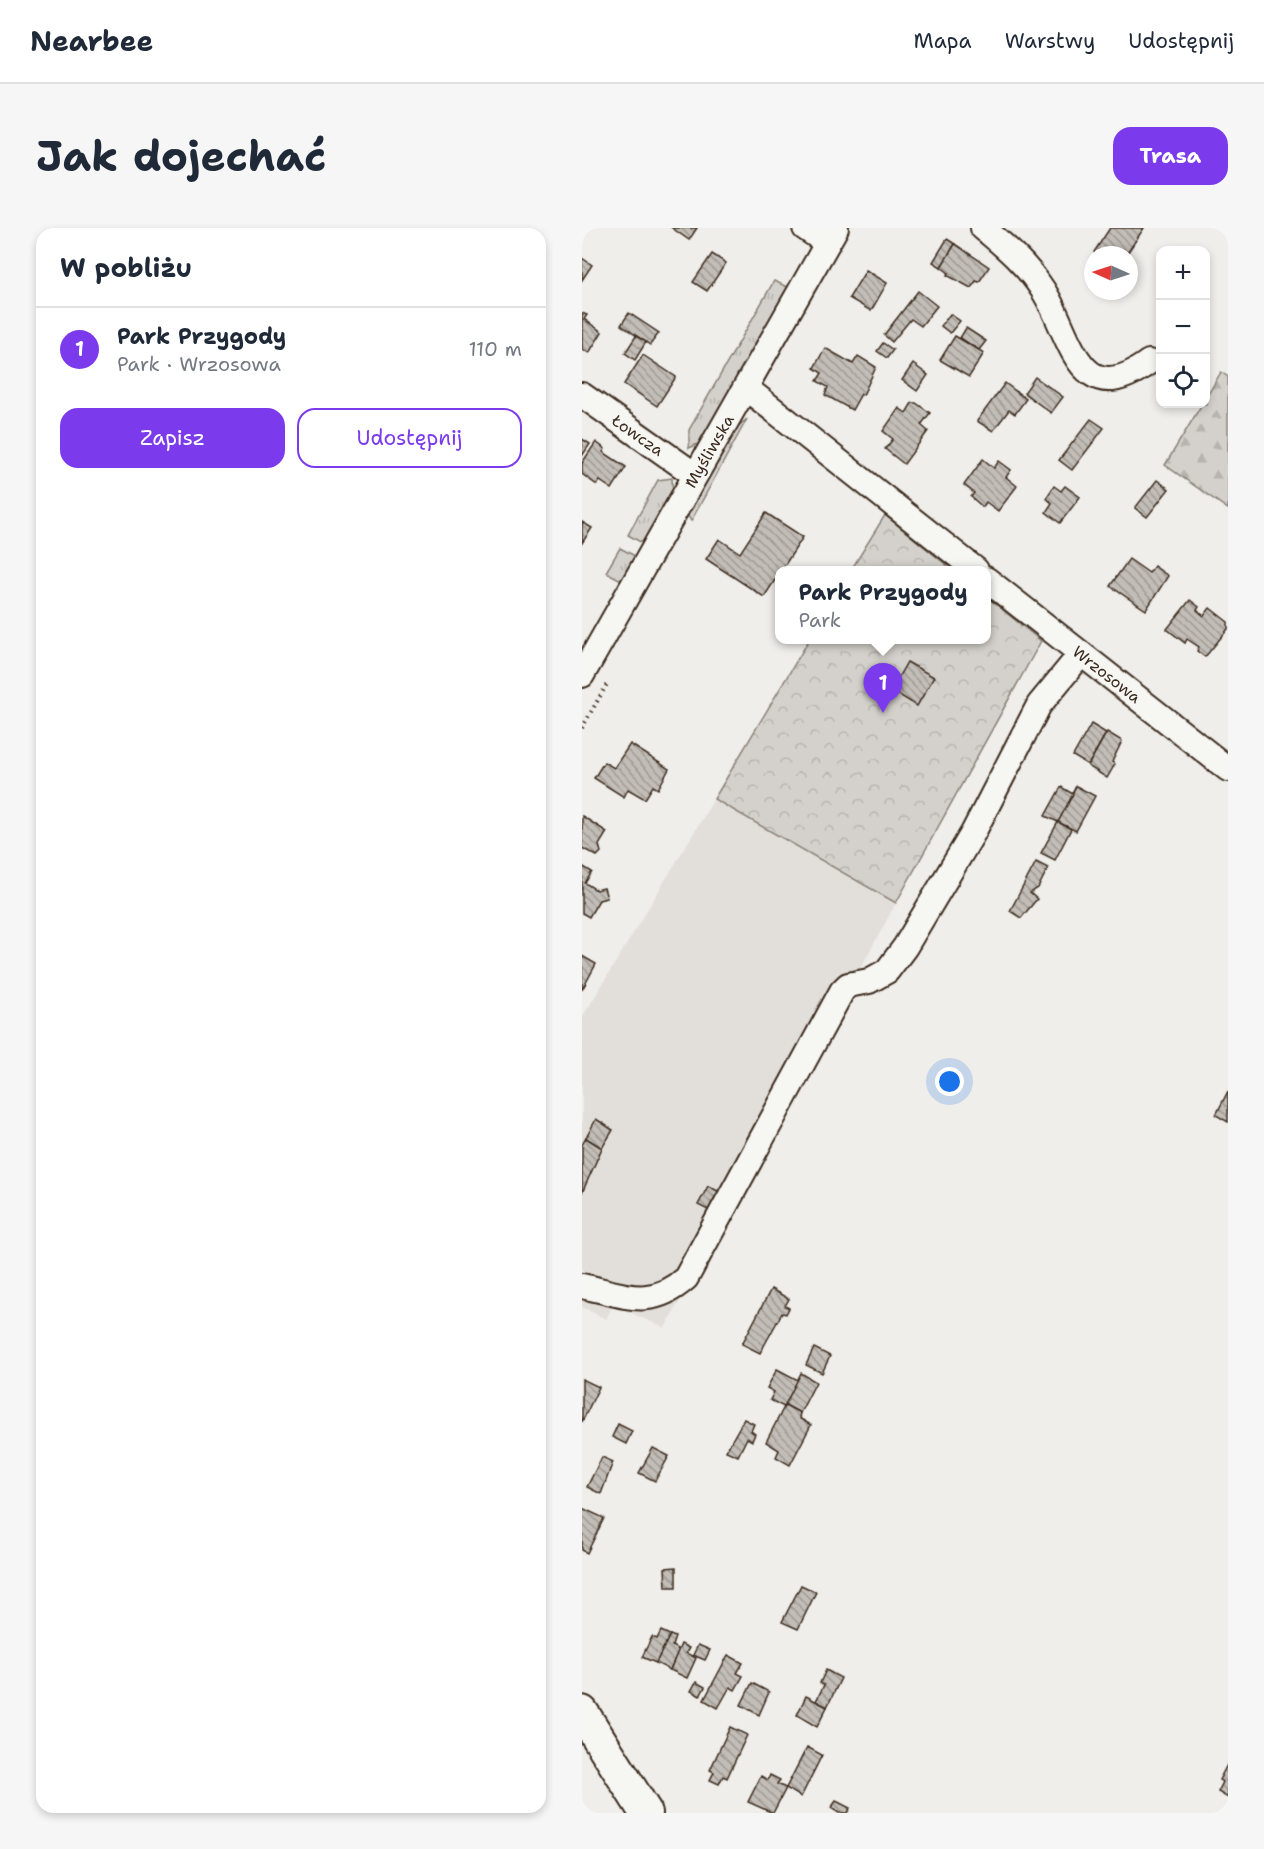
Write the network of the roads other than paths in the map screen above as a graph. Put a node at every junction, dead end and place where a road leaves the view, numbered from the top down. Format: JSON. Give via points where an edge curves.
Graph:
{"nodes":[{"id":1,"x":805,"y":228,"type":"edge"},
{"id":2,"x":983,"y":228,"type":"edge"},
{"id":3,"x":831,"y":235,"type":"edge"},
{"id":4,"x":1149,"y":362,"type":"dead end"},
{"id":5,"x":746,"y":388,"type":"junction"},
{"id":6,"x":582,"y":395,"type":"edge"},
{"id":7,"x":695,"y":475,"type":"junction"},
{"id":8,"x":971,"y":566,"type":"edge"},
{"id":9,"x":991,"y":582,"type":"edge"},
{"id":10,"x":1081,"y":654,"type":"junction"},
{"id":11,"x":582,"y":675,"type":"edge"},
{"id":12,"x":1228,"y":769,"type":"edge"},
{"id":13,"x":582,"y":1286,"type":"edge"},
{"id":14,"x":582,"y":1712,"type":"edge"},
{"id":15,"x":646,"y":1813,"type":"edge"}],
"edges":[{"from":1,"to":3,"type":"street"},
{"from":2,"to":4,"type":"street","via":[[1017,256],[1045,292],[1078,364],[1102,378],[1129,376]]},
{"from":3,"to":5,"type":"street","name":"Myśliwska"},
{"from":5,"to":7,"type":"street","name":"Myśliwska"},
{"from":5,"to":8,"type":"street"},
{"from":6,"to":7,"type":"street","name":"Łowcza"},
{"from":7,"to":11,"type":"street","name":"Myśliwska"},
{"from":9,"to":10,"type":"street","name":"Wrzosowa"},
{"from":10,"to":12,"type":"street","name":"Wrzosowa"},
{"from":10,"to":13,"type":"street","via":[[1039,705],[973,833],[905,948],[886,971],[842,991],[686,1278],[676,1287],[644,1299]]},
{"from":14,"to":15,"type":"main road"}]}
